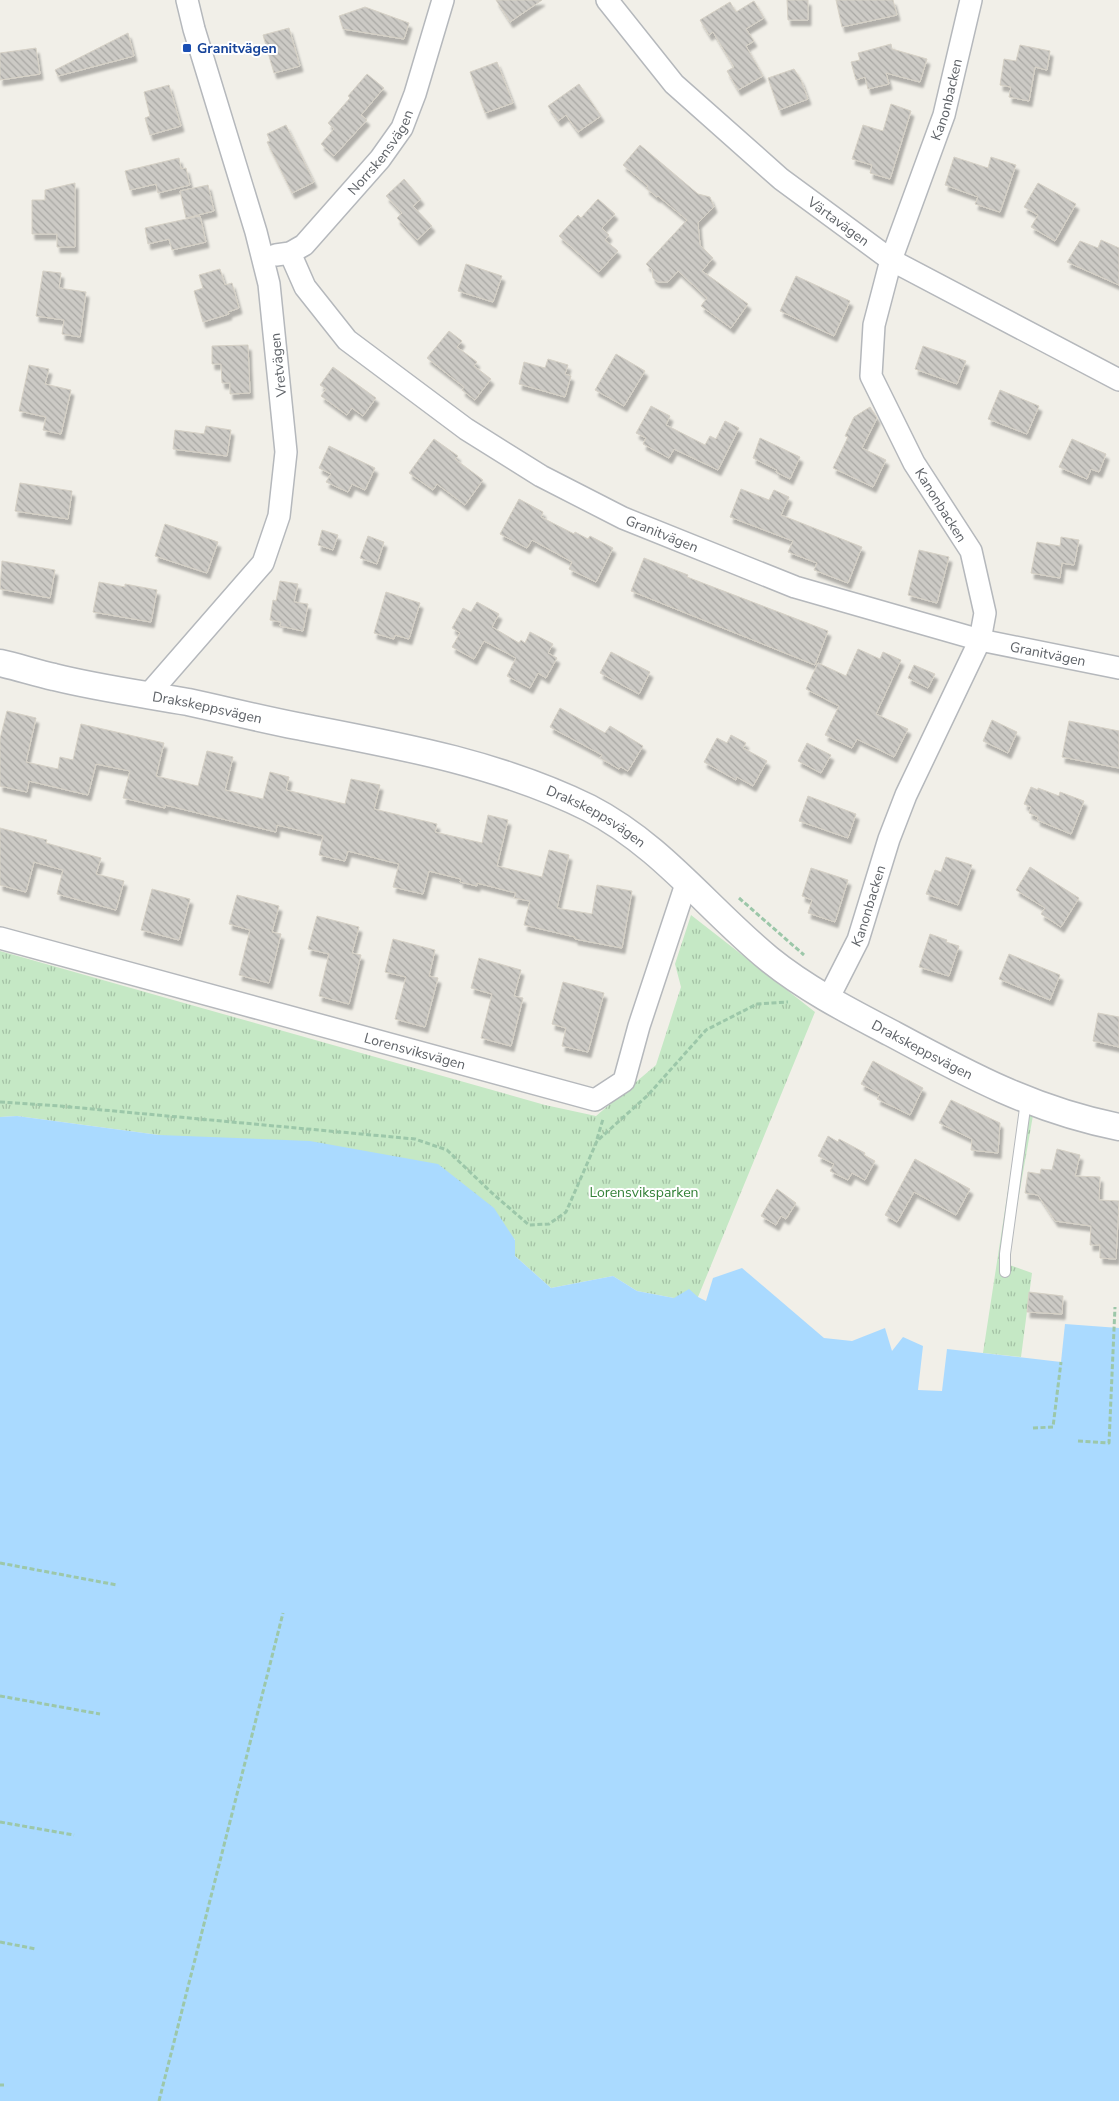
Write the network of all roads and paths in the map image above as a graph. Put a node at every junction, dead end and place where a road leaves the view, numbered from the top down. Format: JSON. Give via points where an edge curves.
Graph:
{"nodes":[{"id":1,"x":187,"y":0,"type":"edge"},
{"id":2,"x":443,"y":0,"type":"edge"},
{"id":3,"x":607,"y":0,"type":"edge"},
{"id":4,"x":972,"y":0,"type":"edge"},
{"id":5,"x":290,"y":253,"type":"junction"},
{"id":6,"x":262,"y":258,"type":"junction"},
{"id":7,"x":892,"y":260,"type":"junction"},
{"id":8,"x":1119,"y":380,"type":"edge"},
{"id":9,"x":980,"y":640,"type":"junction"},
{"id":10,"x":0,"y":663,"type":"edge"},
{"id":11,"x":1119,"y":668,"type":"edge"},
{"id":12,"x":148,"y":695,"type":"junction"},
{"id":13,"x":687,"y":881,"type":"junction"},
{"id":14,"x":737,"y":897,"type":"dead end"},
{"id":15,"x":0,"y":938,"type":"edge"},
{"id":16,"x":809,"y":959,"type":"dead end"},
{"id":17,"x":828,"y":999,"type":"junction"},
{"id":18,"x":792,"y":1002,"type":"dead end"},
{"id":19,"x":1026,"y":1101,"type":"junction"},
{"id":20,"x":0,"y":1102,"type":"edge"},
{"id":21,"x":1119,"y":1127,"type":"edge"},
{"id":22,"x":1005,"y":1272,"type":"dead end"},
{"id":23,"x":1114,"y":1307,"type":"dead end"},
{"id":24,"x":1061,"y":1362,"type":"dead end"},
{"id":25,"x":1033,"y":1428,"type":"dead end"},
{"id":26,"x":1078,"y":1441,"type":"dead end"},
{"id":27,"x":0,"y":1563,"type":"edge"},
{"id":28,"x":117,"y":1585,"type":"dead end"},
{"id":29,"x":283,"y":1613,"type":"dead end"},
{"id":30,"x":0,"y":1696,"type":"edge"},
{"id":31,"x":100,"y":1714,"type":"dead end"},
{"id":32,"x":0,"y":1822,"type":"edge"},
{"id":33,"x":74,"y":1836,"type":"dead end"},
{"id":34,"x":0,"y":1942,"type":"edge"},
{"id":35,"x":36,"y":1949,"type":"dead end"},
{"id":36,"x":159,"y":2101,"type":"edge"}],
"edges":[{"from":1,"to":6,"type":"street","name":"Vretvägen"},
{"from":2,"to":5,"type":"street","name":"Norrskensvägen","via":[[402,128],[380,159],[330,216],[304,245]]},
{"from":3,"to":7,"type":"street","name":"Värtavägen","via":[[674,84],[781,179]]},
{"from":4,"to":7,"type":"street","name":"Kanonbacken","via":[[944,115]]},
{"from":5,"to":6,"type":"street","name":"Norrskensvägen"},
{"from":5,"to":9,"type":"street","name":"Granitvägen","via":[[305,287],[347,340],[466,429],[541,476],[623,518],[795,587]]},
{"from":6,"to":12,"type":"street","name":"Vretvägen","via":[[269,284],[286,452],[279,516],[263,563]]},
{"from":7,"to":8,"type":"street","name":"Värtavägen"},
{"from":7,"to":9,"type":"street","name":"Kanonbacken","via":[[874,325],[871,376],[914,463],[971,552],[985,613]]},
{"from":9,"to":11,"type":"street","name":"Granitvägen"},
{"from":9,"to":17,"type":"street","name":"Kanonbacken","via":[[906,795],[858,940]]},
{"from":10,"to":12,"type":"street","name":"Drakskeppsvägen","via":[[56,678]]},
{"from":12,"to":13,"type":"street","name":"Drakskeppsvägen","via":[[419,750],[518,778],[600,814],[658,855]]},
{"from":13,"to":15,"type":"street","name":"Lorensviksvägen","via":[[624,1081],[595,1100]]},
{"from":13,"to":17,"type":"street","name":"Drakskeppsvägen","via":[[769,959]]},
{"from":14,"to":16,"type":"path"},
{"from":17,"to":19,"type":"street","name":"Drakskeppsvägen","via":[[969,1076]]},
{"from":18,"to":20,"type":"path","via":[[756,1004],[706,1030],[648,1095],[597,1141],[566,1212],[549,1224],[529,1225],[446,1150],[415,1139]]},
{"from":19,"to":21,"type":"street","name":"Drakskeppsvägen"},
{"from":19,"to":22,"type":"lane"},
{"from":23,"to":26,"type":"path","via":[[1109,1444]]},
{"from":24,"to":25,"type":"path","via":[[1053,1427]]},
{"from":27,"to":28,"type":"path"},
{"from":29,"to":36,"type":"path"},
{"from":30,"to":31,"type":"path"},
{"from":32,"to":33,"type":"path"},
{"from":34,"to":35,"type":"path"}]}
